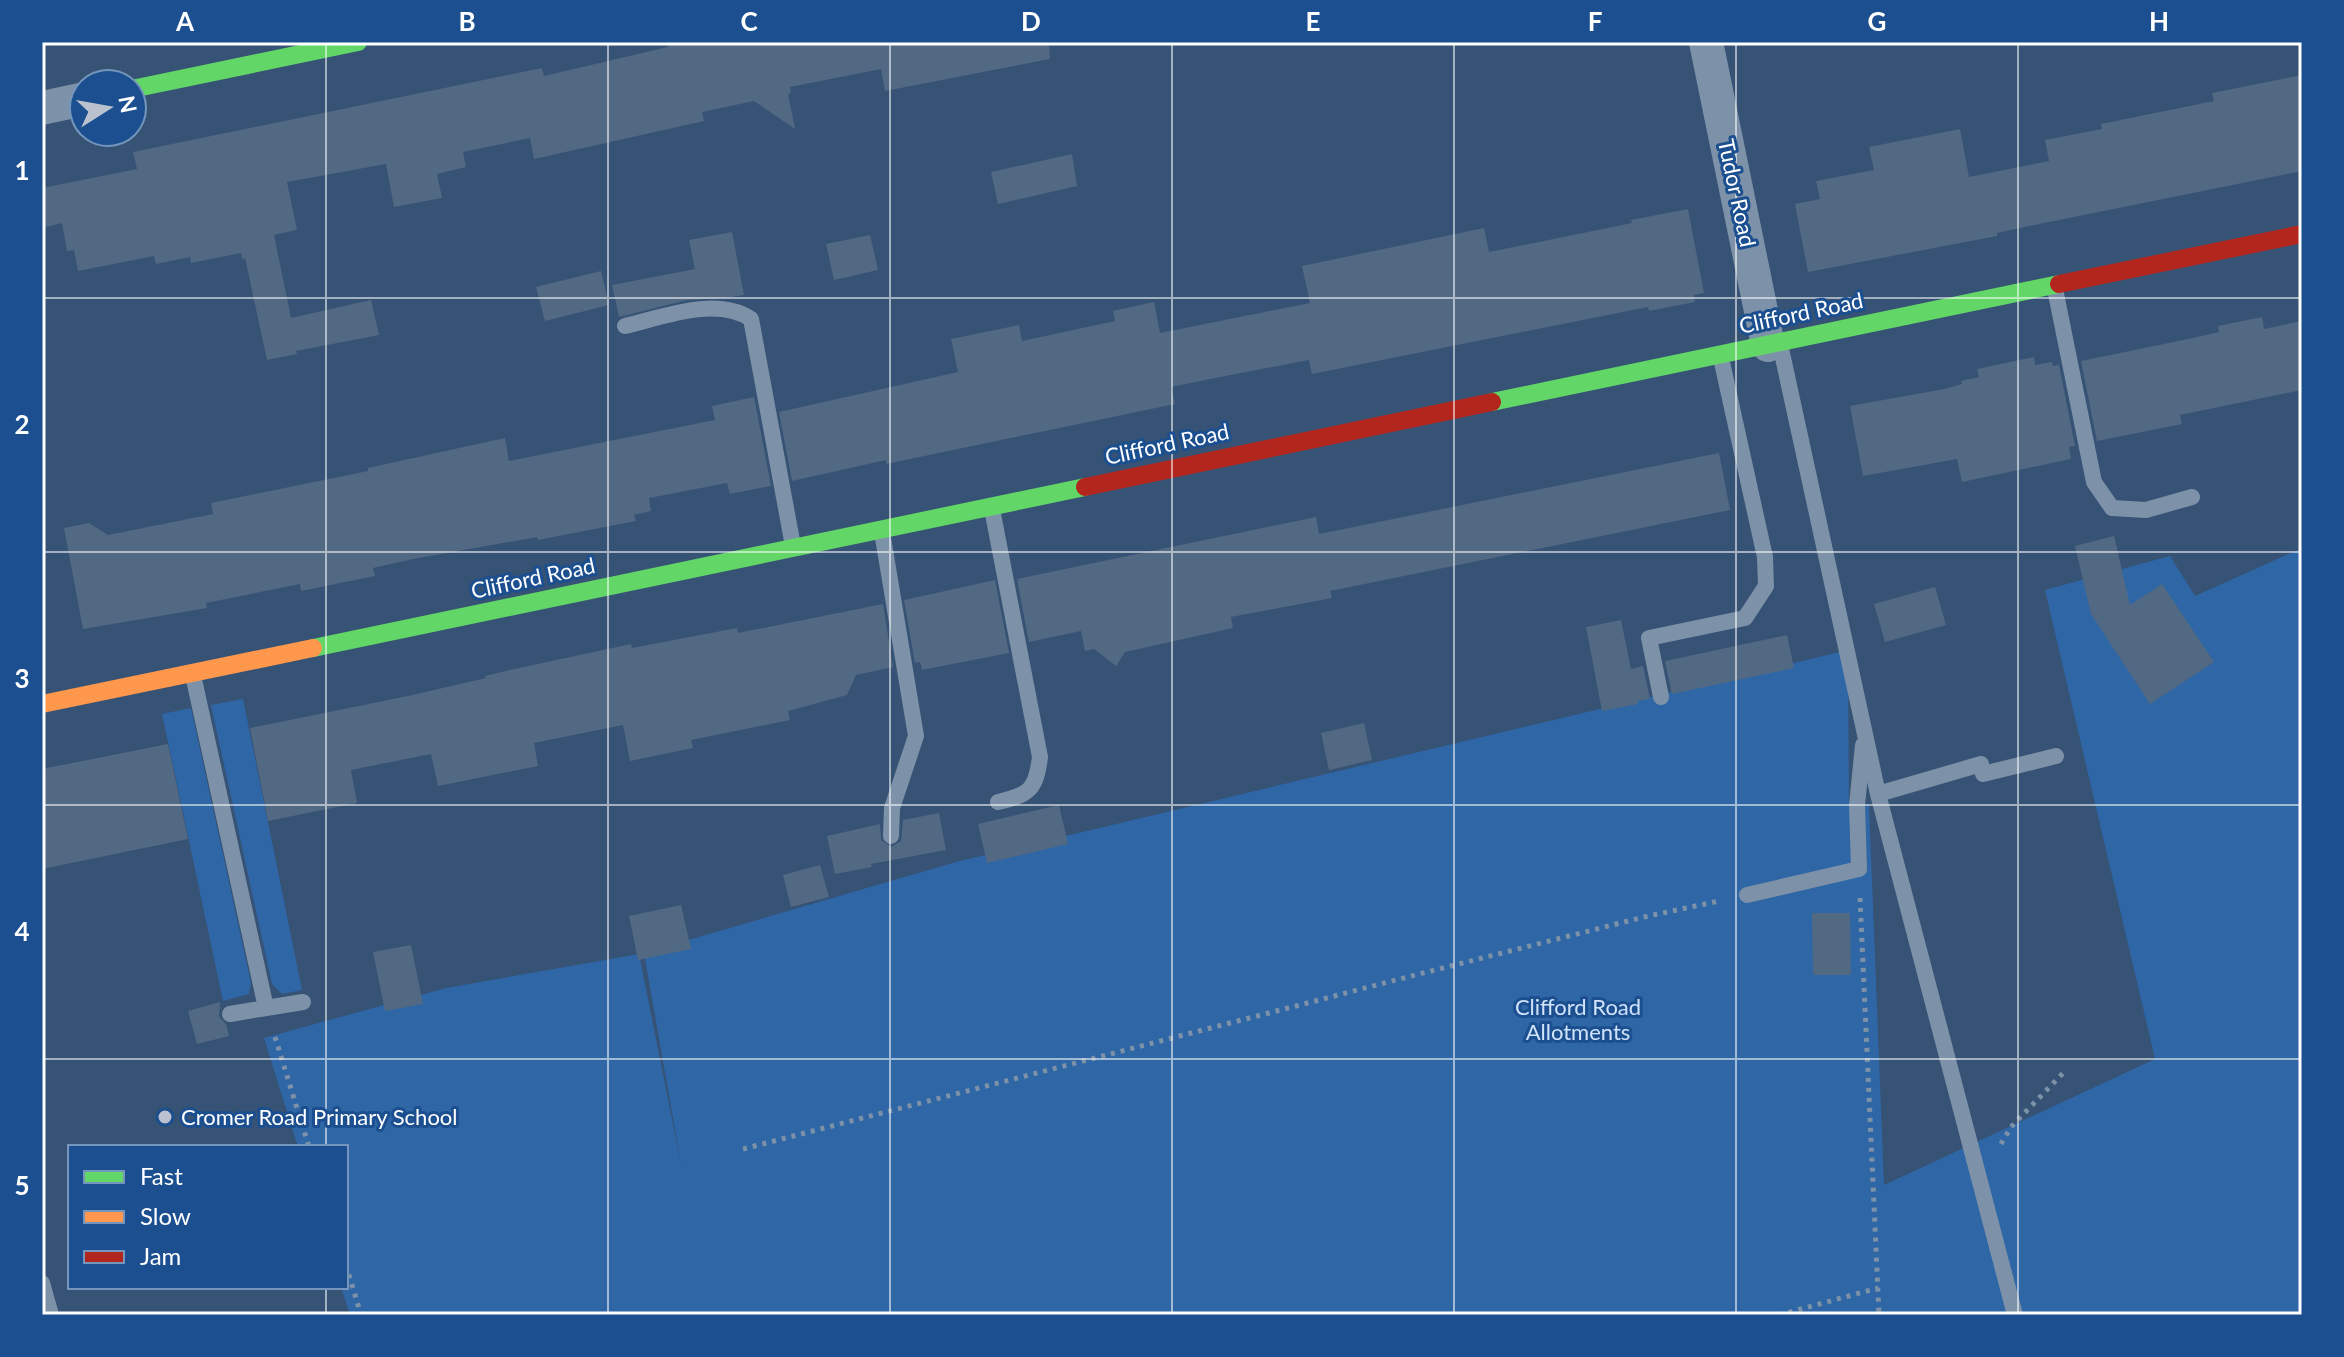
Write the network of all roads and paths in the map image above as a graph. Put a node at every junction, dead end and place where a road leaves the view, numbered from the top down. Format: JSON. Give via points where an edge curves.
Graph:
{"nodes":[{"id":1,"x":358,"y":42,"type":"edge"},
{"id":2,"x":1710,"y":44,"type":"edge"},
{"id":3,"x":148,"y":86,"type":"edge"},
{"id":4,"x":68,"y":102,"type":"edge"},
{"id":5,"x":42,"y":108,"type":"edge"},
{"id":6,"x":2302,"y":234,"type":"edge"},
{"id":7,"x":2054,"y":285,"type":"junction"},
{"id":8,"x":625,"y":326,"type":"dead end"},
{"id":9,"x":1774,"y":344,"type":"junction"},
{"id":10,"x":1720,"y":355,"type":"junction"},
{"id":11,"x":2192,"y":497,"type":"dead end"},
{"id":12,"x":992,"y":506,"type":"junction"},
{"id":13,"x":881,"y":529,"type":"junction"},
{"id":14,"x":793,"y":546,"type":"junction"},
{"id":15,"x":193,"y":673,"type":"junction"},
{"id":16,"x":1661,"y":697,"type":"dead end"},
{"id":17,"x":42,"y":704,"type":"edge"},
{"id":18,"x":1864,"y":732,"type":"junction"},
{"id":19,"x":2056,"y":756,"type":"dead end"},
{"id":20,"x":1878,"y":794,"type":"junction"},
{"id":21,"x":998,"y":802,"type":"dead end"},
{"id":22,"x":891,"y":836,"type":"dead end"},
{"id":23,"x":1859,"y":869,"type":"junction"},
{"id":24,"x":1747,"y":895,"type":"joint"},
{"id":25,"x":303,"y":1002,"type":"dead end"},
{"id":26,"x":266,"y":1008,"type":"junction"},
{"id":27,"x":230,"y":1014,"type":"dead end"},
{"id":28,"x":2066,"y":1070,"type":"dead end"},
{"id":29,"x":308,"y":1145,"type":"edge"},
{"id":30,"x":743,"y":1149,"type":"dead end"},
{"id":31,"x":1979,"y":1179,"type":"junction"},
{"id":32,"x":348,"y":1272,"type":"edge"},
{"id":33,"x":42,"y":1283,"type":"edge"},
{"id":34,"x":1878,"y":1288,"type":"junction"},
{"id":35,"x":51,"y":1315,"type":"edge"},
{"id":36,"x":361,"y":1315,"type":"edge"},
{"id":37,"x":1779,"y":1315,"type":"edge"},
{"id":38,"x":1879,"y":1315,"type":"edge"},
{"id":39,"x":2015,"y":1315,"type":"edge"}],
"edges":[{"from":1,"to":3,"type":"street"},
{"from":2,"to":9,"type":"street","name":"Tudor Road"},
{"from":4,"to":5,"type":"street"},
{"from":6,"to":7,"type":"street","name":"Clifford Road"},
{"from":7,"to":9,"type":"street","name":"Clifford Road"},
{"from":7,"to":11,"type":"lane","via":[[2094,482],[2112,508],[2146,510]]},
{"from":8,"to":14,"type":"lane","via":[[702,309],[736,309],[751,319]]},
{"from":9,"to":10,"type":"street","name":"Clifford Road"},
{"from":9,"to":18,"type":"lane"},
{"from":10,"to":12,"type":"street","name":"Clifford Road"},
{"from":10,"to":16,"type":"lane","via":[[1765,557],[1766,586],[1745,618],[1649,638]]},
{"from":12,"to":13,"type":"street","name":"Clifford Road"},
{"from":12,"to":21,"type":"lane","via":[[1040,757],[1037,780],[1021,796]]},
{"from":13,"to":14,"type":"street","name":"Clifford Road"},
{"from":13,"to":22,"type":"lane","via":[[916,736],[892,808]]},
{"from":14,"to":15,"type":"street","name":"Clifford Road"},
{"from":15,"to":17,"type":"street","name":"Clifford Road"},
{"from":15,"to":26,"type":"lane"},
{"from":18,"to":20,"type":"lane"},
{"from":18,"to":23,"type":"lane","via":[[1857,805]]},
{"from":19,"to":20,"type":"lane","via":[[1983,774],[1981,764]]},
{"from":20,"to":31,"type":"lane"},
{"from":23,"to":24,"type":"lane"},
{"from":23,"to":34,"type":"path"},
{"from":24,"to":30,"type":"path"},
{"from":25,"to":26,"type":"lane"},
{"from":26,"to":27,"type":"lane"},
{"from":26,"to":29,"type":"path"},
{"from":28,"to":31,"type":"path","via":[[2011,1127]]},
{"from":31,"to":39,"type":"lane"},
{"from":32,"to":36,"type":"path"},
{"from":33,"to":35,"type":"lane"},
{"from":34,"to":37,"type":"path"},
{"from":34,"to":38,"type":"path"}]}
